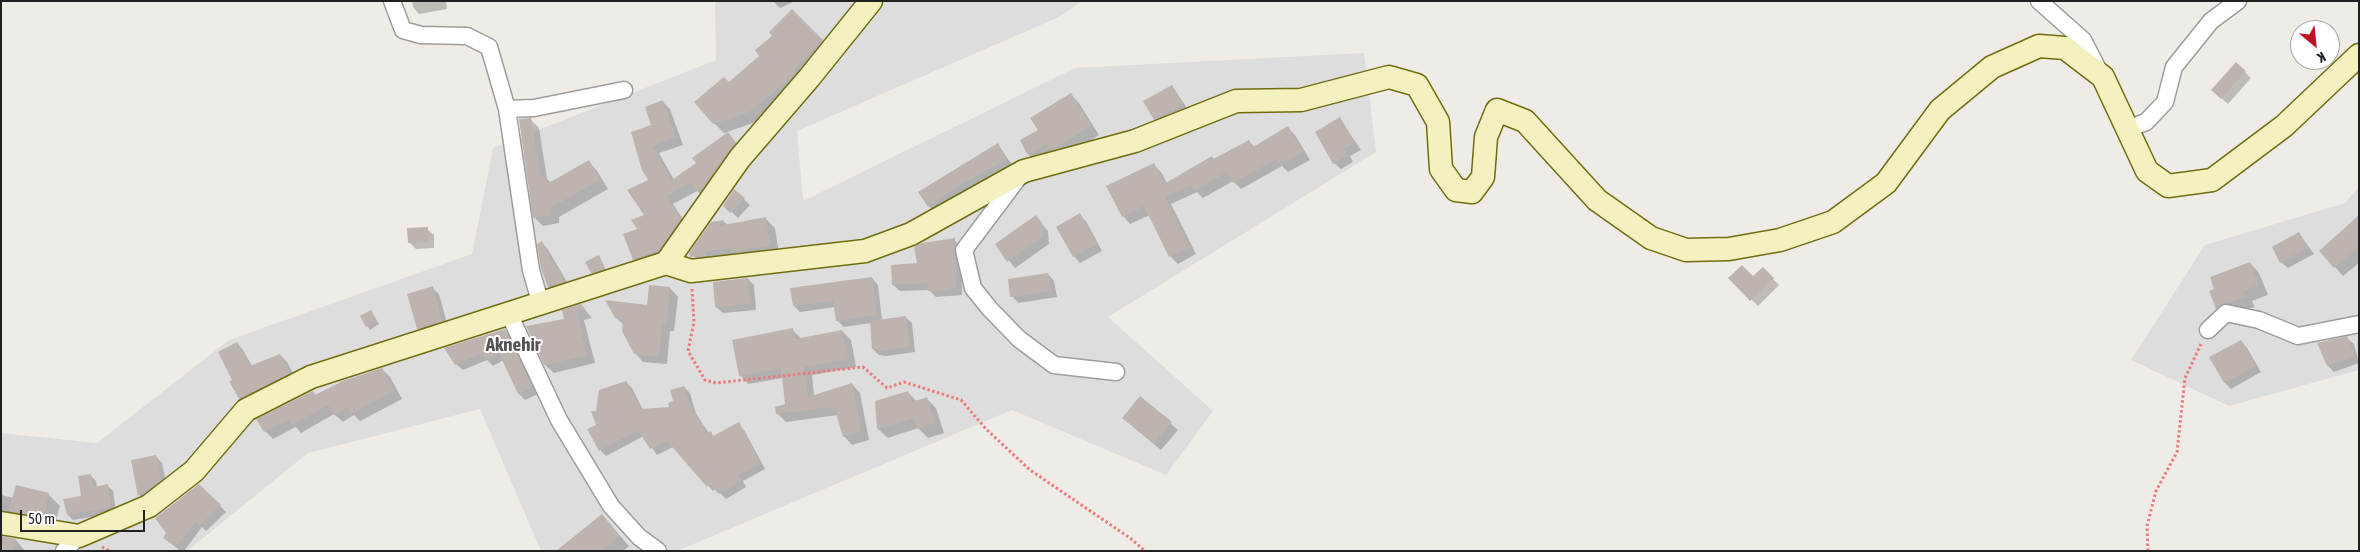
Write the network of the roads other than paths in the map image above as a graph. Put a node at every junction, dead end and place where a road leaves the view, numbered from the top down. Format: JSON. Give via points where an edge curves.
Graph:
{"nodes":[{"id":1,"x":392,"y":1,"type":"edge"},
{"id":2,"x":871,"y":1,"type":"edge"},
{"id":3,"x":2039,"y":1,"type":"edge"},
{"id":4,"x":2238,"y":1,"type":"edge"},
{"id":5,"x":2359,"y":55,"type":"edge"},
{"id":6,"x":2103,"y":77,"type":"junction"},
{"id":7,"x":624,"y":90,"type":"dead end"},
{"id":8,"x":506,"y":109,"type":"junction"},
{"id":9,"x":2127,"y":129,"type":"junction"},
{"id":10,"x":1024,"y":171,"type":"junction"},
{"id":11,"x":666,"y":263,"type":"junction"},
{"id":12,"x":541,"y":305,"type":"junction"},
{"id":13,"x":509,"y":314,"type":"junction"},
{"id":14,"x":2359,"y":324,"type":"edge"},
{"id":15,"x":2208,"y":330,"type":"road end"},
{"id":16,"x":1116,"y":372,"type":"dead end"},
{"id":17,"x":1,"y":523,"type":"edge"},
{"id":18,"x":71,"y":543,"type":"edge"},
{"id":19,"x":658,"y":551,"type":"edge"}],
"edges":[{"from":1,"to":8,"type":"street","via":[[403,30],[422,35],[468,36],[489,47]]},
{"from":2,"to":11,"type":"street","via":[[740,158]]},
{"from":3,"to":6,"type":"street","via":[[2083,40]]},
{"from":4,"to":9,"type":"street","via":[[2211,21],[2174,67],[2165,102],[2146,122]]},
{"from":5,"to":9,"type":"street","via":[[2284,126],[2212,180],[2168,186],[2147,171]]},
{"from":6,"to":9,"type":"street"},
{"from":6,"to":10,"type":"street","via":[[2065,48],[2039,46],[1992,68],[1940,110],[1886,184],[1834,222],[1780,240],[1729,249],[1686,250],[1651,238],[1598,200],[1525,121],[1497,110],[1486,137],[1483,177],[1472,192],[1456,190],[1442,169],[1438,122],[1417,86],[1389,77],[1301,100],[1236,101],[1135,141]]},
{"from":7,"to":8,"type":"street","via":[[534,108]]},
{"from":8,"to":12,"type":"street","via":[[531,270]]},
{"from":10,"to":11,"type":"street","via":[[911,234],[864,251],[691,271]]},
{"from":10,"to":16,"type":"street","via":[[964,250],[973,288],[1019,339],[1054,365]]},
{"from":11,"to":12,"type":"street"},
{"from":12,"to":13,"type":"street"},
{"from":13,"to":18,"type":"street","via":[[311,377],[246,410],[194,471],[149,506]]},
{"from":13,"to":19,"type":"street","via":[[559,420],[611,506],[639,538]]},
{"from":14,"to":15,"type":"street","via":[[2298,336],[2259,320],[2226,313]]},
{"from":17,"to":18,"type":"street"}]}
